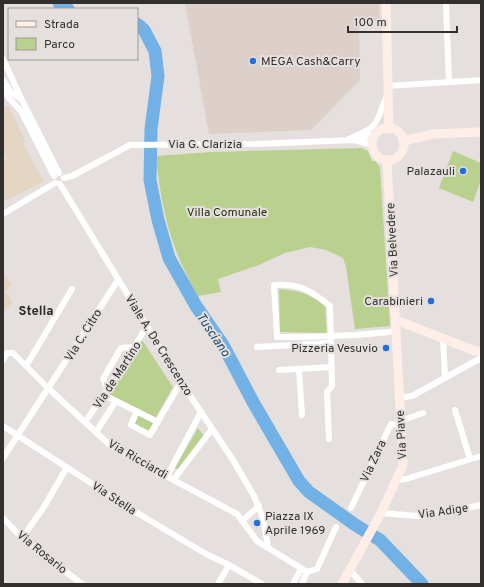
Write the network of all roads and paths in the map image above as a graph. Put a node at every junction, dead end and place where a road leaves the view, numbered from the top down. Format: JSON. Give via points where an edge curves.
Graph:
{"nodes":[{"id":1,"x":386,"y":3,"type":"edge"},
{"id":2,"x":446,"y":3,"type":"edge"},
{"id":3,"x":3,"y":59,"type":"edge"},
{"id":4,"x":3,"y":80,"type":"edge"},
{"id":5,"x":481,"y":80,"type":"edge"},
{"id":6,"x":449,"y":82,"type":"junction"},
{"id":7,"x":3,"y":86,"type":"edge"},
{"id":8,"x":387,"y":86,"type":"junction"},
{"id":9,"x":387,"y":96,"type":"junction"},
{"id":10,"x":6,"y":98,"type":"edge"},
{"id":11,"x":22,"y":100,"type":"junction"},
{"id":12,"x":389,"y":129,"type":"junction"},
{"id":13,"x":481,"y":132,"type":"edge"},
{"id":14,"x":376,"y":134,"type":"junction"},
{"id":15,"x":346,"y":140,"type":"junction"},
{"id":16,"x":354,"y":140,"type":"junction"},
{"id":17,"x":403,"y":141,"type":"junction"},
{"id":18,"x":372,"y":145,"type":"junction"},
{"id":19,"x":387,"y":160,"type":"junction"},
{"id":20,"x":59,"y":175,"type":"junction"},
{"id":21,"x":58,"y":184,"type":"junction"},
{"id":22,"x":3,"y":214,"type":"edge"},
{"id":23,"x":118,"y":280,"type":"junction"},
{"id":24,"x":72,"y":289,"type":"dead end"},
{"id":25,"x":396,"y":320,"type":"junction"},
{"id":26,"x":147,"y":326,"type":"junction"},
{"id":27,"x":397,"y":332,"type":"junction"},
{"id":28,"x":442,"y":338,"type":"junction"},
{"id":29,"x":329,"y":340,"type":"junction"},
{"id":30,"x":135,"y":347,"type":"junction"},
{"id":31,"x":257,"y":347,"type":"dead end"},
{"id":32,"x":481,"y":351,"type":"edge"},
{"id":33,"x":481,"y":358,"type":"edge"},
{"id":34,"x":3,"y":360,"type":"edge"},
{"id":35,"x":26,"y":366,"type":"junction"},
{"id":36,"x":331,"y":367,"type":"junction"},
{"id":37,"x":299,"y":369,"type":"junction"},
{"id":38,"x":279,"y":370,"type":"dead end"},
{"id":39,"x":445,"y":377,"type":"junction"},
{"id":40,"x":181,"y":382,"type":"junction"},
{"id":41,"x":49,"y":389,"type":"junction"},
{"id":42,"x":106,"y":393,"type":"junction"},
{"id":43,"x":400,"y":398,"type":"junction"},
{"id":44,"x":116,"y":401,"type":"junction"},
{"id":45,"x":455,"y":410,"type":"dead end"},
{"id":46,"x":138,"y":411,"type":"junction"},
{"id":47,"x":201,"y":412,"type":"junction"},
{"id":48,"x":423,"y":413,"type":"dead end"},
{"id":49,"x":302,"y":415,"type":"dead end"},
{"id":50,"x":85,"y":422,"type":"junction"},
{"id":51,"x":158,"y":422,"type":"junction"},
{"id":52,"x":401,"y":423,"type":"junction"},
{"id":53,"x":3,"y":426,"type":"edge"},
{"id":54,"x":212,"y":429,"type":"junction"},
{"id":55,"x":96,"y":432,"type":"junction"},
{"id":56,"x":17,"y":434,"type":"junction"},
{"id":57,"x":329,"y":439,"type":"dead end"},
{"id":58,"x":481,"y":456,"type":"edge"},
{"id":59,"x":3,"y":458,"type":"edge"},
{"id":60,"x":470,"y":459,"type":"junction"},
{"id":61,"x":67,"y":467,"type":"junction"},
{"id":62,"x":170,"y":478,"type":"junction"},
{"id":63,"x":397,"y":480,"type":"junction"},
{"id":64,"x":481,"y":505,"type":"edge"},
{"id":65,"x":259,"y":506,"type":"junction"},
{"id":66,"x":351,"y":508,"type":"dead end"},
{"id":67,"x":379,"y":516,"type":"junction"},
{"id":68,"x":3,"y":518,"type":"edge"},
{"id":69,"x":243,"y":520,"type":"junction"},
{"id":70,"x":336,"y":527,"type":"dead end"},
{"id":71,"x":22,"y":538,"type":"junction"},
{"id":72,"x":268,"y":547,"type":"junction"},
{"id":73,"x":229,"y":565,"type":"junction"},
{"id":74,"x":350,"y":569,"type":"junction"},
{"id":75,"x":304,"y":570,"type":"junction"},
{"id":76,"x":82,"y":584,"type":"edge"},
{"id":77,"x":218,"y":584,"type":"edge"},
{"id":78,"x":262,"y":584,"type":"edge"},
{"id":79,"x":293,"y":584,"type":"edge"},
{"id":80,"x":302,"y":584,"type":"edge"},
{"id":81,"x":342,"y":584,"type":"edge"},
{"id":82,"x":362,"y":584,"type":"edge"}],
"edges":[{"from":1,"to":8,"type":"main road"},
{"from":2,"to":6,"type":"street"},
{"from":3,"to":11,"type":"street"},
{"from":4,"to":11,"type":"street","via":[[10,92]]},
{"from":5,"to":6,"type":"street"},
{"from":6,"to":8,"type":"street"},
{"from":7,"to":10,"type":"street"},
{"from":8,"to":9,"type":"main road"},
{"from":9,"to":12,"type":"main road"},
{"from":9,"to":15,"type":"street","via":[[373,126]]},
{"from":10,"to":20,"type":"street","via":[[21,110]]},
{"from":11,"to":20,"type":"street"},
{"from":12,"to":14,"type":"main road"},
{"from":12,"to":17,"type":"main road","via":[[398,132]]},
{"from":13,"to":17,"type":"main road","via":[[434,134]]},
{"from":14,"to":16,"type":"street","name":"Via G. Clarizia"},
{"from":14,"to":18,"type":"main road"},
{"from":15,"to":16,"type":"street","name":"Via G. Clarizia"},
{"from":15,"to":20,"type":"street","name":"Via G. Clarizia","via":[[130,145],[72,176]]},
{"from":16,"to":18,"type":"street","name":"Via G. Clarizia"},
{"from":17,"to":19,"type":"main road","via":[[404,146],[400,154]]},
{"from":18,"to":19,"type":"main road","via":[[377,156]]},
{"from":19,"to":25,"type":"main road","name":"Via Belvedere"},
{"from":20,"to":21,"type":"street","name":"Viale A. De Crescenzo"},
{"from":20,"to":21,"type":"street","via":[[64,181]]},
{"from":21,"to":22,"type":"street"},
{"from":21,"to":23,"type":"street","name":"Viale A. De Crescenzo"},
{"from":23,"to":26,"type":"street","name":"Viale A. De Crescenzo"},
{"from":23,"to":41,"type":"street","name":"Via C. Citro"},
{"from":24,"to":35,"type":"street"},
{"from":25,"to":27,"type":"main road","name":"Via Piave"},
{"from":25,"to":28,"type":"main road"},
{"from":26,"to":30,"type":"street","name":"Via de Martino"},
{"from":26,"to":40,"type":"street","name":"Viale A. De Crescenzo"},
{"from":27,"to":29,"type":"street"},
{"from":27,"to":43,"type":"main road","name":"Via Piave"},
{"from":28,"to":32,"type":"main road"},
{"from":28,"to":39,"type":"street"},
{"from":29,"to":29,"type":"street","via":[[330,306],[305,288],[290,284],[274,285],[277,337]]},
{"from":29,"to":31,"type":"street"},
{"from":29,"to":36,"type":"street"},
{"from":30,"to":42,"type":"street","name":"Via de Martino"},
{"from":30,"to":42,"type":"street","via":[[122,348],[103,379]]},
{"from":33,"to":39,"type":"street"},
{"from":34,"to":35,"type":"street","name":"Via Ricciardi","via":[[7,353],[13,353]]},
{"from":35,"to":41,"type":"street","name":"Via Ricciardi"},
{"from":36,"to":37,"type":"street"},
{"from":36,"to":57,"type":"street","via":[[332,386],[327,392]]},
{"from":37,"to":38,"type":"street"},
{"from":37,"to":49,"type":"street"},
{"from":39,"to":43,"type":"street","via":[[412,396]]},
{"from":40,"to":47,"type":"street","name":"Viale A. De Crescenzo"},
{"from":40,"to":51,"type":"street"},
{"from":41,"to":50,"type":"street","name":"Via Ricciardi"},
{"from":41,"to":56,"type":"street","name":"Via C. Citro"},
{"from":42,"to":44,"type":"street"},
{"from":42,"to":50,"type":"street","name":"Via de Martino"},
{"from":43,"to":52,"type":"main road","name":"Via Piave"},
{"from":44,"to":46,"type":"street"},
{"from":44,"to":55,"type":"street"},
{"from":45,"to":60,"type":"street"},
{"from":46,"to":51,"type":"street"},
{"from":46,"to":51,"type":"street","via":[[131,425],[150,435]]},
{"from":47,"to":54,"type":"street","name":"Viale A. De Crescenzo"},
{"from":47,"to":62,"type":"street"},
{"from":48,"to":52,"type":"street"},
{"from":50,"to":55,"type":"street","name":"Via Ricciardi"},
{"from":52,"to":63,"type":"main road","name":"Via Piave","via":[[403,465]]},
{"from":52,"to":66,"type":"street","name":"Via Zara","via":[[391,424]]},
{"from":53,"to":56,"type":"street","name":"Via Stella"},
{"from":54,"to":62,"type":"street"},
{"from":54,"to":65,"type":"street","name":"Viale A. De Crescenzo"},
{"from":55,"to":62,"type":"street","name":"Via Ricciardi","via":[[112,447]]},
{"from":56,"to":59,"type":"street","name":"Via C. Citro"},
{"from":56,"to":61,"type":"street","name":"Via Stella"},
{"from":58,"to":60,"type":"street"},
{"from":60,"to":63,"type":"street"},
{"from":61,"to":71,"type":"street"},
{"from":61,"to":73,"type":"street","name":"Via Stella","via":[[193,546]]},
{"from":62,"to":69,"type":"street","name":"Via Ricciardi","via":[[237,514]]},
{"from":63,"to":67,"type":"main road","name":"Via Piave"},
{"from":64,"to":67,"type":"street","name":"Via Adige","via":[[418,516]]},
{"from":65,"to":69,"type":"street"},
{"from":65,"to":72,"type":"street","name":"Viale A. De Crescenzo"},
{"from":67,"to":74,"type":"main road","name":"Via Piave"},
{"from":68,"to":71,"type":"street","name":"Via Rosario"},
{"from":69,"to":72,"type":"street","via":[[257,541]]},
{"from":70,"to":75,"type":"street","via":[[317,569]]},
{"from":71,"to":76,"type":"street","name":"Via Rosario"},
{"from":72,"to":75,"type":"street"},
{"from":73,"to":77,"type":"street"},
{"from":73,"to":78,"type":"street","name":"Via Stella"},
{"from":74,"to":81,"type":"main road","name":"Via Piave"},
{"from":74,"to":82,"type":"street"},
{"from":75,"to":79,"type":"street"},
{"from":75,"to":80,"type":"street"}]}
